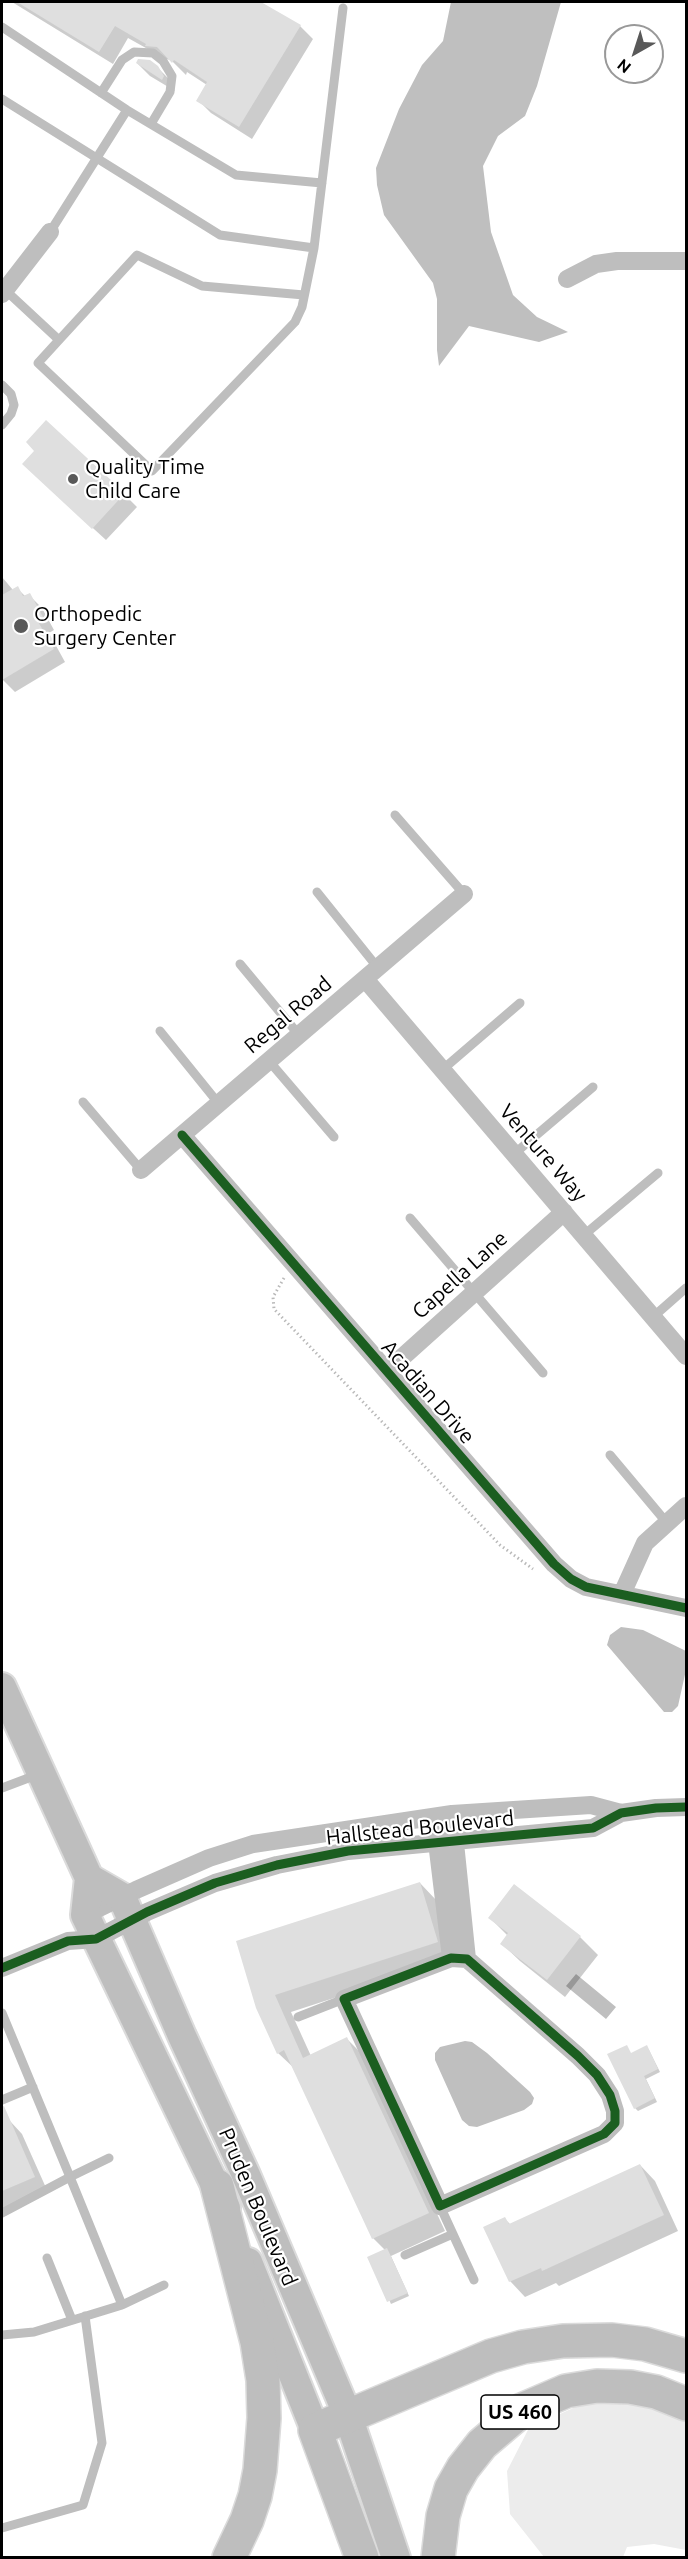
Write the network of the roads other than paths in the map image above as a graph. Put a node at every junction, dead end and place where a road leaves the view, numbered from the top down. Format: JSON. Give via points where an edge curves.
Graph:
{"nodes":[{"id":1,"x":343,"y":8,"type":"dead end"},
{"id":2,"x":2,"y":27,"type":"edge"},
{"id":3,"x":101,"y":93,"type":"junction"},
{"id":4,"x":2,"y":99,"type":"edge"},
{"id":5,"x":127,"y":110,"type":"junction"},
{"id":6,"x":151,"y":124,"type":"junction"},
{"id":7,"x":98,"y":158,"type":"junction"},
{"id":8,"x":322,"y":183,"type":"junction"},
{"id":9,"x":50,"y":232,"type":"joint"},
{"id":10,"x":314,"y":248,"type":"junction"},
{"id":11,"x":687,"y":261,"type":"edge"},
{"id":12,"x":567,"y":279,"type":"dead end"},
{"id":13,"x":3,"y":290,"type":"edge"},
{"id":14,"x":304,"y":295,"type":"junction"},
{"id":15,"x":59,"y":340,"type":"junction"},
{"id":16,"x":2,"y":385,"type":"edge"},
{"id":17,"x":2,"y":425,"type":"edge"},
{"id":18,"x":394,"y":815,"type":"dead end"},
{"id":19,"x":317,"y":892,"type":"dead end"},
{"id":20,"x":464,"y":894,"type":"joint"},
{"id":21,"x":240,"y":964,"type":"dead end"},
{"id":22,"x":371,"y":973,"type":"junction"},
{"id":23,"x":520,"y":1003,"type":"dead end"},
{"id":24,"x":160,"y":1030,"type":"dead end"},
{"id":25,"x":299,"y":1035,"type":"junction"},
{"id":26,"x":269,"y":1061,"type":"junction"},
{"id":27,"x":442,"y":1070,"type":"junction"},
{"id":28,"x":593,"y":1087,"type":"dead end"},
{"id":29,"x":83,"y":1102,"type":"dead end"},
{"id":30,"x":219,"y":1104,"type":"junction"},
{"id":31,"x":182,"y":1135,"type":"junction"},
{"id":32,"x":334,"y":1137,"type":"dead end"},
{"id":33,"x":514,"y":1154,"type":"junction"},
{"id":34,"x":141,"y":1170,"type":"joint"},
{"id":35,"x":658,"y":1173,"type":"dead end"},
{"id":36,"x":564,"y":1212,"type":"junction"},
{"id":37,"x":410,"y":1218,"type":"dead end"},
{"id":38,"x":584,"y":1235,"type":"junction"},
{"id":39,"x":687,"y":1288,"type":"edge"},
{"id":40,"x":474,"y":1293,"type":"junction"},
{"id":41,"x":653,"y":1317,"type":"junction"},
{"id":42,"x":687,"y":1356,"type":"edge"},
{"id":43,"x":387,"y":1371,"type":"junction"},
{"id":44,"x":543,"y":1373,"type":"dead end"},
{"id":45,"x":610,"y":1455,"type":"dead end"},
{"id":46,"x":687,"y":1506,"type":"edge"},
{"id":47,"x":667,"y":1523,"type":"junction"},
{"id":48,"x":622,"y":1594,"type":"junction"},
{"id":49,"x":687,"y":1608,"type":"edge"},
{"id":50,"x":4,"y":1699,"type":"edge"},
{"id":51,"x":41,"y":1773,"type":"junction"},
{"id":52,"x":2,"y":1788,"type":"edge"},
{"id":53,"x":687,"y":1807,"type":"edge"},
{"id":54,"x":621,"y":1813,"type":"junction"},
{"id":55,"x":443,"y":1816,"type":"junction"},
{"id":56,"x":446,"y":1842,"type":"junction"},
{"id":57,"x":89,"y":1878,"type":"junction"},
{"id":58,"x":127,"y":1908,"type":"junction"},
{"id":59,"x":91,"y":1927,"type":"junction"},
{"id":60,"x":68,"y":1941,"type":"junction"},
{"id":61,"x":459,"y":1958,"type":"junction"},
{"id":62,"x":2,"y":1968,"type":"edge"},
{"id":63,"x":344,"y":1999,"type":"junction"},
{"id":64,"x":2,"y":2013,"type":"edge"},
{"id":65,"x":298,"y":2017,"type":"dead end"},
{"id":66,"x":33,"y":2087,"type":"junction"},
{"id":67,"x":2,"y":2100,"type":"edge"},
{"id":68,"x":109,"y":2158,"type":"dead end"},
{"id":69,"x":70,"y":2177,"type":"junction"},
{"id":70,"x":217,"y":2186,"type":"junction"},
{"id":71,"x":440,"y":2206,"type":"junction"},
{"id":72,"x":2,"y":2213,"type":"edge"},
{"id":73,"x":453,"y":2234,"type":"junction"},
{"id":74,"x":405,"y":2255,"type":"dead end"},
{"id":75,"x":47,"y":2258,"type":"dead end"},
{"id":76,"x":474,"y":2280,"type":"dead end"},
{"id":77,"x":164,"y":2285,"type":"dead end"},
{"id":78,"x":122,"y":2305,"type":"junction"},
{"id":79,"x":85,"y":2316,"type":"junction"},
{"id":80,"x":72,"y":2320,"type":"junction"},
{"id":81,"x":2,"y":2335,"type":"edge"},
{"id":82,"x":687,"y":2356,"type":"edge"},
{"id":83,"x":687,"y":2403,"type":"edge"},
{"id":84,"x":348,"y":2416,"type":"junction"},
{"id":85,"x":315,"y":2430,"type":"junction"},
{"id":86,"x":2,"y":2528,"type":"edge"},
{"id":87,"x":229,"y":2558,"type":"edge"},
{"id":88,"x":362,"y":2558,"type":"edge"},
{"id":89,"x":396,"y":2558,"type":"edge"},
{"id":90,"x":438,"y":2558,"type":"edge"}],
"edges":[{"from":1,"to":8,"type":"lane"},
{"from":2,"to":3,"type":"lane"},
{"from":3,"to":5,"type":"lane"},
{"from":3,"to":6,"type":"lane","via":[[122,60],[134,52],[153,53],[164,61],[172,76],[170,92]]},
{"from":4,"to":7,"type":"lane"},
{"from":5,"to":6,"type":"lane"},
{"from":5,"to":7,"type":"lane"},
{"from":6,"to":8,"type":"lane","via":[[236,175]]},
{"from":7,"to":9,"type":"lane"},
{"from":7,"to":10,"type":"lane","via":[[220,235]]},
{"from":8,"to":10,"type":"lane"},
{"from":9,"to":13,"type":"street"},
{"from":10,"to":14,"type":"lane"},
{"from":11,"to":12,"type":"street","via":[[616,261],[596,264]]},
{"from":13,"to":15,"type":"lane"},
{"from":14,"to":15,"type":"lane","via":[[202,286],[136,255]]},
{"from":14,"to":15,"type":"lane","via":[[294,322],[152,471],[38,363]]},
{"from":16,"to":17,"type":"lane","via":[[11,394],[14,405]]},
{"from":18,"to":20,"type":"lane"},
{"from":19,"to":22,"type":"lane"},
{"from":20,"to":22,"type":"street","name":"Regal Road"},
{"from":21,"to":25,"type":"lane"},
{"from":22,"to":25,"type":"street","name":"Regal Road"},
{"from":22,"to":27,"type":"street","name":"Venture Way"},
{"from":23,"to":27,"type":"lane"},
{"from":24,"to":30,"type":"lane"},
{"from":25,"to":26,"type":"street","name":"Regal Road"},
{"from":26,"to":30,"type":"street","name":"Regal Road"},
{"from":26,"to":32,"type":"lane"},
{"from":27,"to":33,"type":"street","name":"Venture Way"},
{"from":28,"to":33,"type":"lane"},
{"from":29,"to":34,"type":"lane"},
{"from":30,"to":31,"type":"street","name":"Regal Road"},
{"from":31,"to":34,"type":"street","name":"Regal Road"},
{"from":31,"to":43,"type":"street","name":"Acadian Drive"},
{"from":33,"to":36,"type":"street","name":"Venture Way"},
{"from":35,"to":38,"type":"lane"},
{"from":36,"to":38,"type":"street","name":"Venture Way"},
{"from":36,"to":40,"type":"street","name":"Capella Lane"},
{"from":37,"to":40,"type":"lane"},
{"from":38,"to":41,"type":"street","name":"Venture Way"},
{"from":39,"to":41,"type":"lane"},
{"from":40,"to":43,"type":"street","name":"Capella Lane"},
{"from":40,"to":44,"type":"lane"},
{"from":41,"to":42,"type":"street","name":"Venture Way"},
{"from":43,"to":48,"type":"street","name":"Acadian Drive","via":[[554,1564],[571,1580],[586,1587]]},
{"from":45,"to":47,"type":"lane"},
{"from":46,"to":47,"type":"street"},
{"from":47,"to":48,"type":"street","via":[[645,1543]]},
{"from":48,"to":49,"type":"street","name":"Acadian Drive"},
{"from":50,"to":51,"type":"main road"},
{"from":51,"to":52,"type":"lane"},
{"from":51,"to":57,"type":"main road"},
{"from":53,"to":54,"type":"street","name":"Hallstead Boulevard"},
{"from":54,"to":55,"type":"street","name":"Hallstead Boulevard","via":[[591,1804]]},
{"from":54,"to":56,"type":"street","name":"Hallstead Boulevard","via":[[593,1828]]},
{"from":55,"to":56,"type":"street"},
{"from":55,"to":58,"type":"street","name":"Hallstead Boulevard","via":[[253,1844],[209,1858]]},
{"from":56,"to":58,"type":"street","name":"Hallstead Boulevard","via":[[348,1851],[277,1865]]},
{"from":56,"to":61,"type":"street"},
{"from":57,"to":58,"type":"main road"},
{"from":57,"to":59,"type":"main road"},
{"from":58,"to":59,"type":"street"},
{"from":58,"to":59,"type":"street","name":"Hallstead Boulevard"},
{"from":58,"to":84,"type":"main road","name":"Pruden Boulevard"},
{"from":59,"to":60,"type":"street"},
{"from":59,"to":60,"type":"street"},
{"from":59,"to":70,"type":"main road","name":"Pruden Boulevard"},
{"from":60,"to":62,"type":"street"},
{"from":61,"to":63,"type":"street"},
{"from":61,"to":71,"type":"street","via":[[597,2075],[610,2095],[615,2123],[604,2134]]},
{"from":63,"to":65,"type":"lane"},
{"from":63,"to":71,"type":"street"},
{"from":64,"to":66,"type":"lane"},
{"from":66,"to":67,"type":"lane"},
{"from":66,"to":69,"type":"lane"},
{"from":68,"to":69,"type":"lane"},
{"from":69,"to":72,"type":"lane"},
{"from":69,"to":78,"type":"lane"},
{"from":70,"to":85,"type":"main road","name":"Pruden Boulevard"},
{"from":70,"to":87,"type":"highway","via":[[257,2342],[264,2409],[255,2496]]},
{"from":71,"to":73,"type":"lane"},
{"from":73,"to":74,"type":"lane"},
{"from":73,"to":76,"type":"lane"},
{"from":75,"to":80,"type":"lane"},
{"from":77,"to":78,"type":"lane"},
{"from":78,"to":79,"type":"lane"},
{"from":79,"to":80,"type":"lane"},
{"from":79,"to":86,"type":"lane","via":[[102,2443],[83,2505]]},
{"from":80,"to":81,"type":"lane","via":[[34,2332]]},
{"from":82,"to":84,"type":"highway","via":[[612,2340],[563,2341],[523,2348],[491,2356]]},
{"from":83,"to":90,"type":"highway","number":"US 460","via":[[630,2386],[597,2386],[566,2391],[522,2410],[482,2444],[455,2482],[443,2516]]},
{"from":84,"to":85,"type":"highway"},
{"from":84,"to":89,"type":"main road","name":"Pruden Boulevard"},
{"from":85,"to":88,"type":"highway","name":"Pruden Boulevard"}]}
